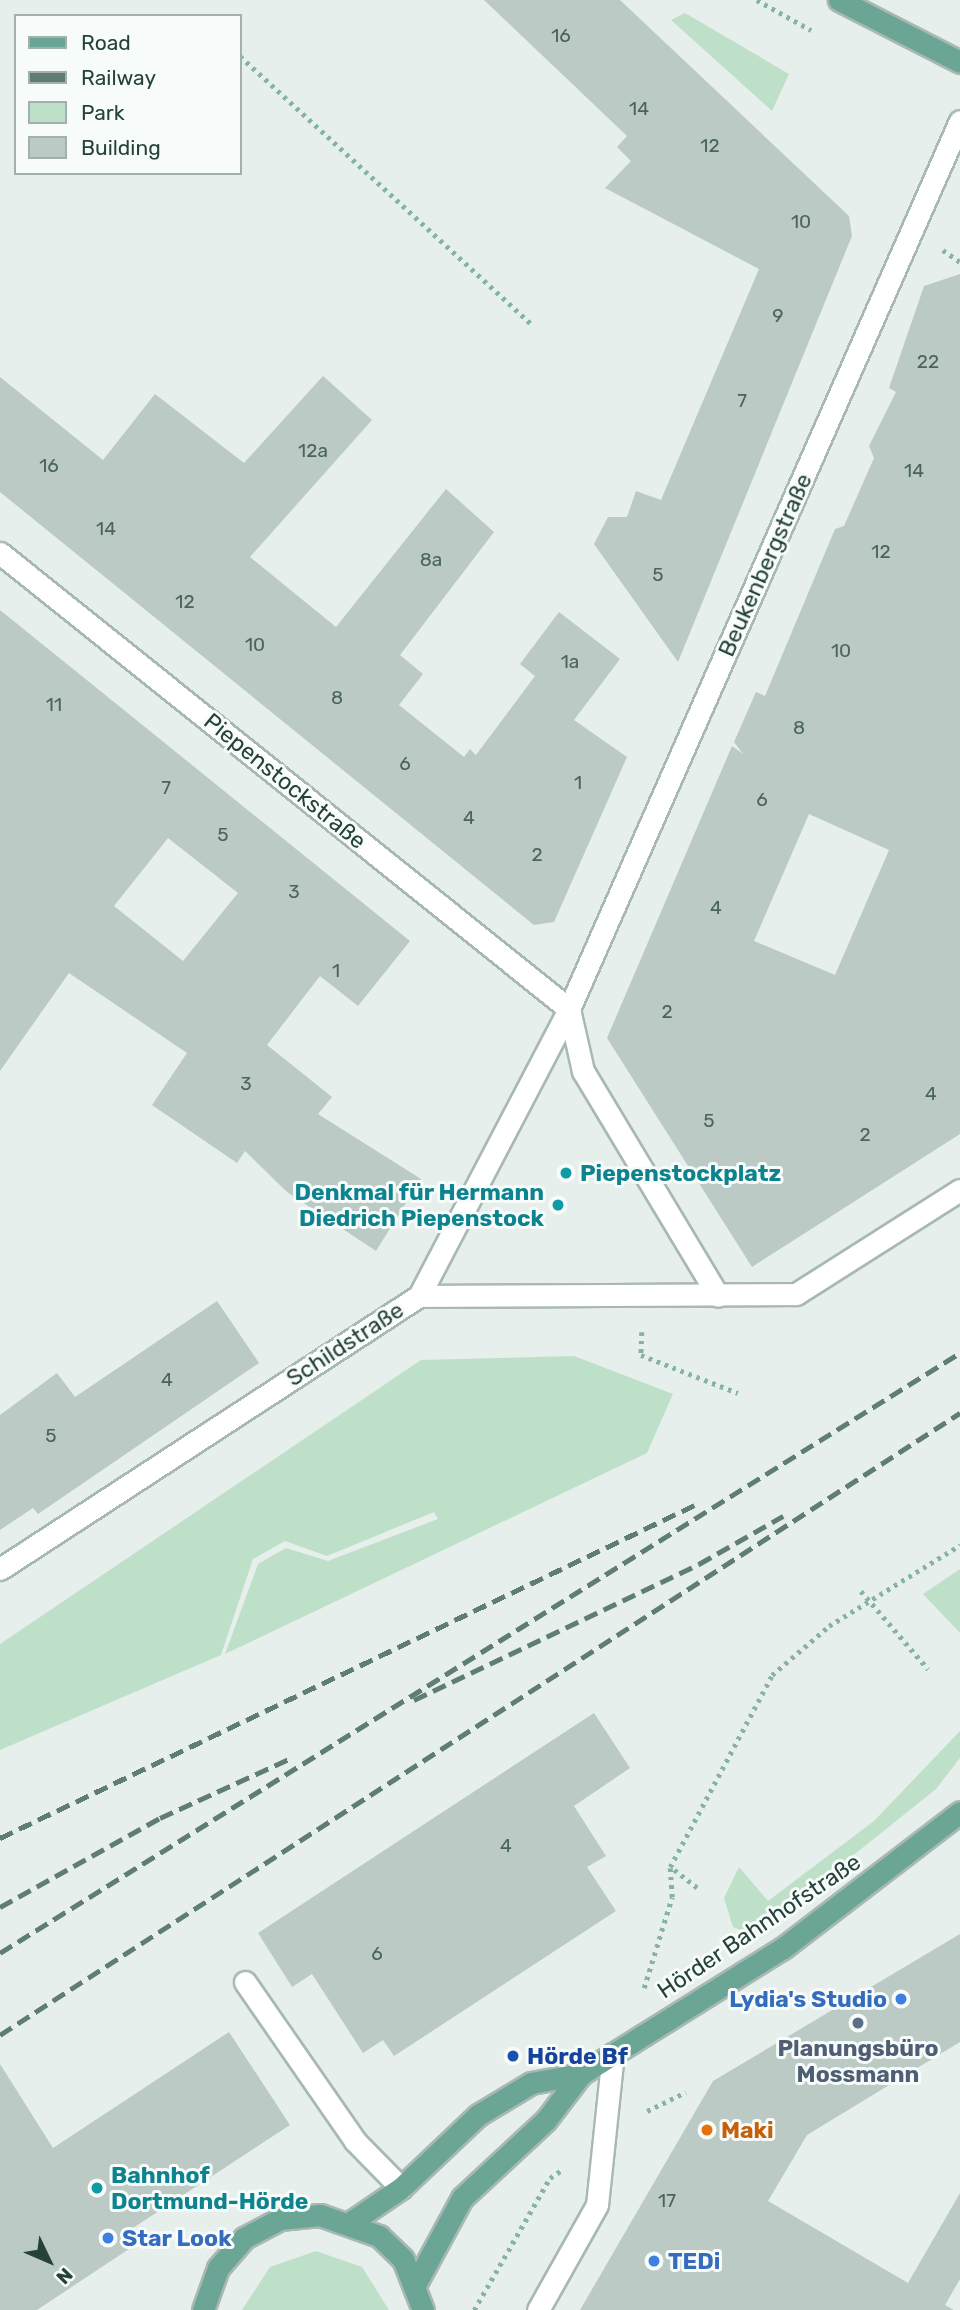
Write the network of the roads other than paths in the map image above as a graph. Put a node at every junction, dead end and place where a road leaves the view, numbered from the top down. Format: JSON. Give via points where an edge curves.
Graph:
{"nodes":[{"id":1,"x":839,"y":0,"type":"edge"},
{"id":2,"x":960,"y":62,"type":"edge"},
{"id":3,"x":960,"y":121,"type":"edge"},
{"id":4,"x":0,"y":554,"type":"edge"},
{"id":5,"x":569,"y":1009,"type":"junction"},
{"id":6,"x":960,"y":1190,"type":"edge"},
{"id":7,"x":419,"y":1296,"type":"junction"},
{"id":8,"x":718,"y":1296,"type":"junction"},
{"id":9,"x":0,"y":1569,"type":"edge"},
{"id":10,"x":960,"y":1812,"type":"edge"},
{"id":11,"x":245,"y":1982,"type":"dead end"},
{"id":12,"x":613,"y":2054,"type":"junction"},
{"id":13,"x":581,"y":2074,"type":"junction"},
{"id":14,"x":401,"y":2188,"type":"junction"},
{"id":15,"x":351,"y":2222,"type":"junction"},
{"id":16,"x":416,"y":2283,"type":"junction"},
{"id":17,"x":200,"y":2308,"type":"edge"},
{"id":18,"x":424,"y":2310,"type":"edge"},
{"id":19,"x":538,"y":2310,"type":"edge"}],
"edges":[{"from":1,"to":2,"type":"main road"},
{"from":3,"to":5,"type":"street","name":"Beukenbergstraße"},
{"from":4,"to":5,"type":"street","name":"Piepenstockstraße"},
{"from":5,"to":7,"type":"street","name":"Schildstraße"},
{"from":5,"to":8,"type":"street","via":[[583,1071]]},
{"from":6,"to":8,"type":"street","via":[[796,1294]]},
{"from":7,"to":8,"type":"street"},
{"from":7,"to":9,"type":"street","name":"Schildstraße"},
{"from":10,"to":12,"type":"main road","name":"Hörder Bahnhofstraße","via":[[858,1896]]},
{"from":11,"to":14,"type":"street","via":[[355,2141]]},
{"from":12,"to":13,"type":"main road","name":"Hörder Bahnhofstraße"},
{"from":12,"to":19,"type":"street","via":[[597,2205]]},
{"from":13,"to":14,"type":"main road","name":"Hörder Bahnhofstraße","via":[[531,2083],[475,2117]]},
{"from":13,"to":16,"type":"main road","name":"Hörder Bahnhofstraße","via":[[546,2120],[461,2198]]},
{"from":14,"to":15,"type":"main road","name":"Hörder Bahnhofstraße"},
{"from":15,"to":16,"type":"main road","via":[[379,2236]]},
{"from":15,"to":17,"type":"main road","via":[[300,2216],[261,2227],[224,2260]]},
{"from":16,"to":18,"type":"main road"}]}
